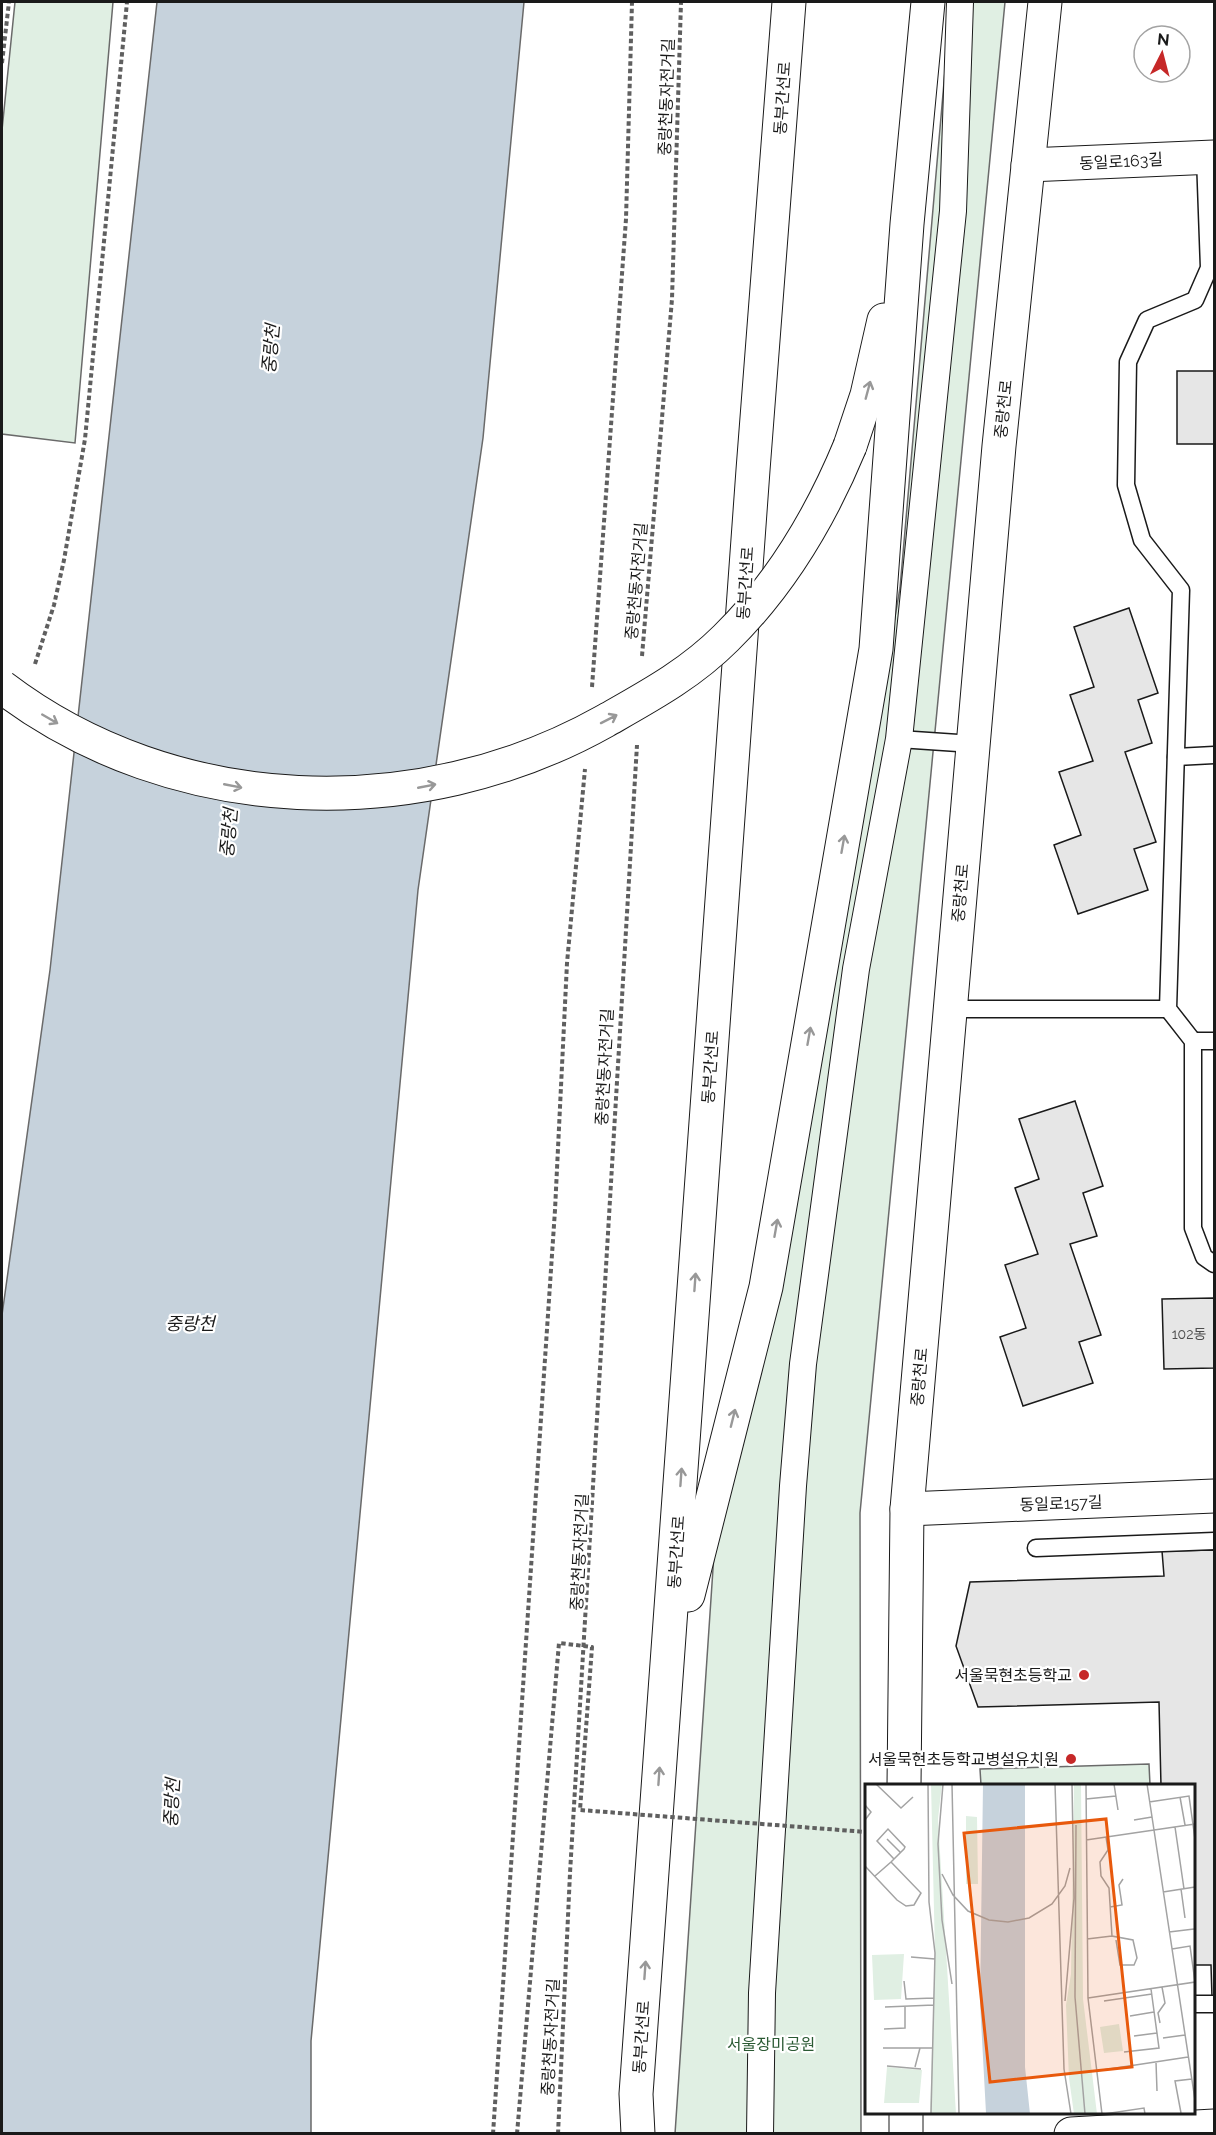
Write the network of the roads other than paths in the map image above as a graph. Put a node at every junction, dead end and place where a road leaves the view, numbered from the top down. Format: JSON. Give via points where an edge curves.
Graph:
{"nodes":[{"id":1,"x":789,"y":2,"type":"edge"},
{"id":2,"x":928,"y":2,"type":"edge"},
{"id":3,"x":960,"y":2,"type":"edge"},
{"id":4,"x":1045,"y":2,"type":"edge"},
{"id":5,"x":1210,"y":157,"type":"edge"},
{"id":6,"x":1028,"y":165,"type":"junction"},
{"id":7,"x":907,"y":224,"type":"junction"},
{"id":8,"x":2,"y":687,"type":"edge"},
{"id":9,"x":899,"y":739,"type":"junction"},
{"id":10,"x":973,"y":744,"type":"junction"},
{"id":11,"x":1215,"y":755,"type":"edge"},
{"id":12,"x":1176,"y":757,"type":"junction"},
{"id":13,"x":950,"y":1009,"type":"junction"},
{"id":14,"x":1168,"y":1009,"type":"junction"},
{"id":15,"x":1193,"y":1041,"type":"junction"},
{"id":16,"x":1215,"y":1041,"type":"edge"},
{"id":17,"x":1215,"y":1264,"type":"edge"},
{"id":18,"x":1215,"y":1496,"type":"edge"},
{"id":19,"x":907,"y":1509,"type":"junction"},
{"id":20,"x":1215,"y":1541,"type":"edge"},
{"id":21,"x":1036,"y":1548,"type":"dead end"},
{"id":22,"x":667,"y":1678,"type":"junction"},
{"id":23,"x":904,"y":1784,"type":"edge"},
{"id":24,"x":1195,"y":2004,"type":"edge"},
{"id":25,"x":1215,"y":2004,"type":"edge"},
{"id":26,"x":906,"y":2114,"type":"edge"},
{"id":27,"x":1215,"y":2126,"type":"edge"},
{"id":28,"x":638,"y":2133,"type":"edge"},
{"id":29,"x":760,"y":2133,"type":"edge"},
{"id":30,"x":906,"y":2133,"type":"edge"},
{"id":31,"x":1071,"y":2133,"type":"edge"}],
"edges":[{"from":22,"to":1,"type":"main road","name":"동부간선로","one_way":true},
{"from":2,"to":7,"type":"main road"},
{"from":3,"to":9,"type":"street","via":[[953,211]]},
{"from":4,"to":6,"type":"main road","name":"중랑천로"},
{"from":5,"to":6,"type":"main road","name":"동일로163길"},
{"from":5,"to":12,"type":"lane","via":[[1209,268],[1195,300],[1147,320],[1128,362],[1126,485],[1142,540],[1181,590]]},
{"from":6,"to":10,"type":"main road","name":"중랑천로"},
{"from":8,"to":7,"type":"main road","one_way":true,"bridge":true,"via":[[56,723],[154,766],[221,784],[281,792],[357,794],[416,788],[473,775],[571,739],[640,703],[692,669],[766,594],[815,520],[850,446],[867,395]]},
{"from":22,"to":7,"type":"main road","one_way":true,"via":[[766,1287],[874,661]]},
{"from":9,"to":10,"type":"lane"},
{"from":9,"to":29,"type":"street","via":[[856,969],[803,1364],[792,1486],[762,1993]]},
{"from":10,"to":13,"type":"main road","name":"중랑천로"},
{"from":11,"to":12,"type":"lane"},
{"from":12,"to":14,"type":"lane"},
{"from":13,"to":14,"type":"lane"},
{"from":13,"to":19,"type":"main road","name":"중랑천로"},
{"from":14,"to":15,"type":"lane"},
{"from":15,"to":16,"type":"lane"},
{"from":15,"to":17,"type":"lane","via":[[1193,1228],[1204,1257]]},
{"from":18,"to":19,"type":"main road","name":"동일로157길"},
{"from":19,"to":23,"type":"main road","name":"중랑천로"},
{"from":20,"to":21,"type":"lane"},
{"from":28,"to":22,"type":"main road","name":"동부간선로","one_way":true,"via":[[636,2094]]},
{"from":24,"to":25,"type":"lane"},
{"from":26,"to":30,"type":"main road"},
{"from":27,"to":31,"type":"main road"}]}
